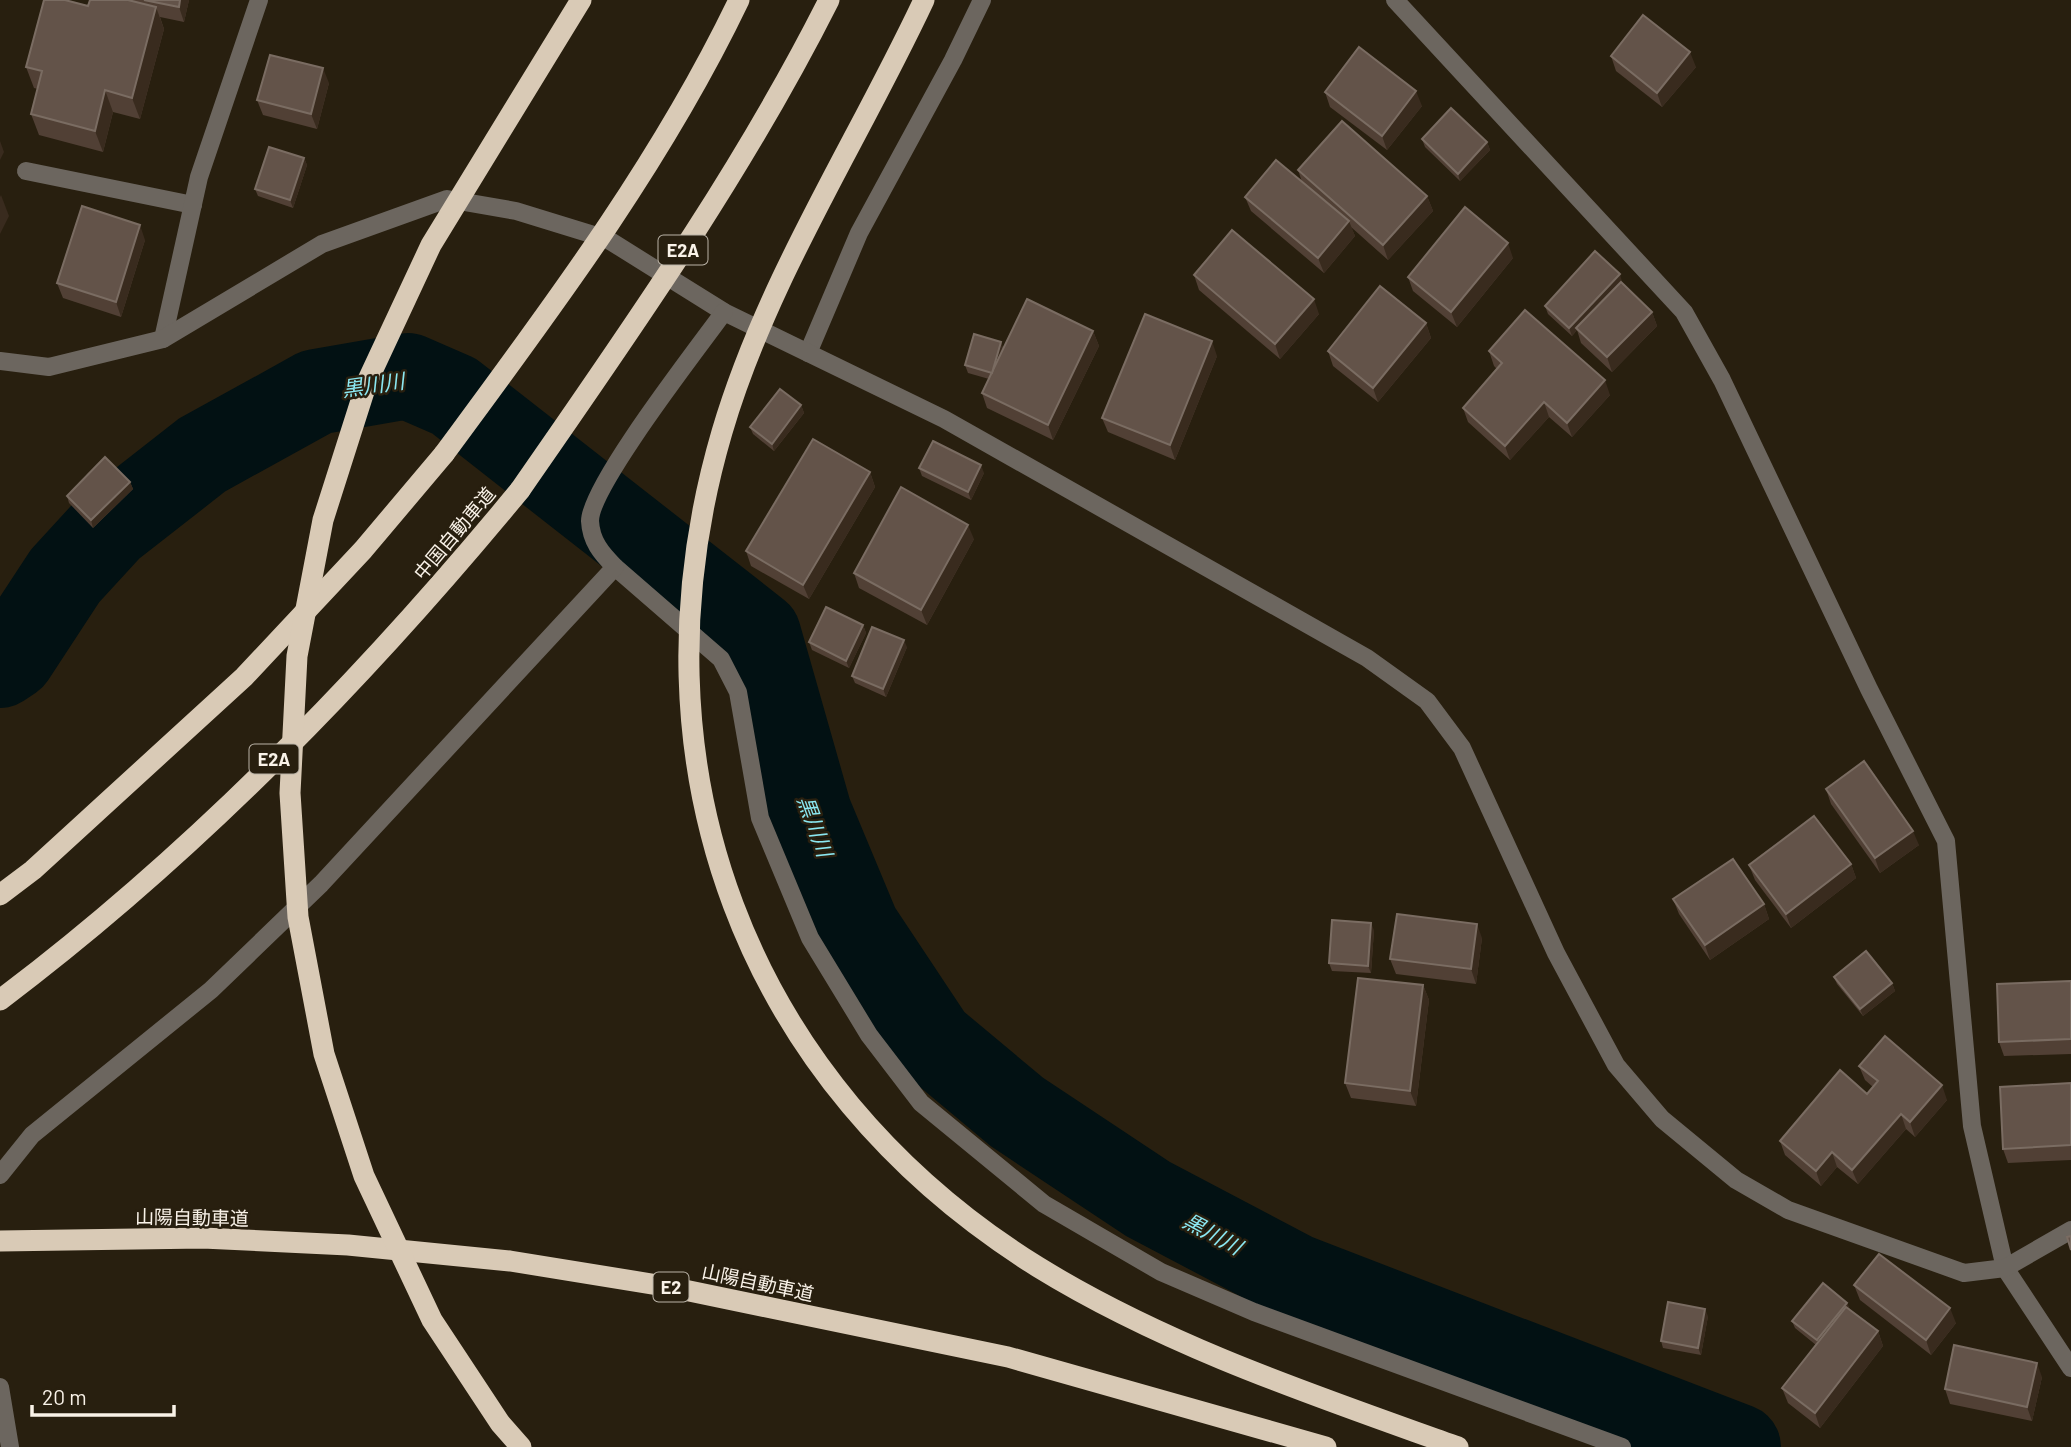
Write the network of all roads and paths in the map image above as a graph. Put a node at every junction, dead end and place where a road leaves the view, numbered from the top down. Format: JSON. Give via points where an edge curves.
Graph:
{"nodes":[{"id":1,"x":259,"y":0,"type":"edge"},
{"id":2,"x":581,"y":0,"type":"edge"},
{"id":3,"x":739,"y":0,"type":"edge"},
{"id":4,"x":829,"y":0,"type":"edge"},
{"id":5,"x":924,"y":0,"type":"edge"},
{"id":6,"x":982,"y":0,"type":"edge"},
{"id":7,"x":1395,"y":0,"type":"edge"},
{"id":8,"x":26,"y":171,"type":"dead end"},
{"id":9,"x":193,"y":205,"type":"junction"},
{"id":10,"x":724,"y":313,"type":"junction"},
{"id":11,"x":163,"y":339,"type":"junction"},
{"id":12,"x":808,"y":353,"type":"junction"},
{"id":13,"x":0,"y":361,"type":"edge"},
{"id":14,"x":615,"y":567,"type":"junction"},
{"id":15,"x":0,"y":895,"type":"edge"},
{"id":16,"x":0,"y":999,"type":"edge"},
{"id":17,"x":0,"y":1175,"type":"edge"},
{"id":18,"x":2071,"y":1230,"type":"edge"},
{"id":19,"x":0,"y":1241,"type":"edge"},
{"id":20,"x":2005,"y":1268,"type":"junction"},
{"id":21,"x":2071,"y":1368,"type":"edge"},
{"id":22,"x":0,"y":1387,"type":"edge"},
{"id":23,"x":10,"y":1447,"type":"edge"},
{"id":24,"x":520,"y":1447,"type":"edge"},
{"id":25,"x":1326,"y":1447,"type":"edge"},
{"id":26,"x":1458,"y":1447,"type":"edge"},
{"id":27,"x":1622,"y":1447,"type":"edge"}],
"edges":[{"from":1,"to":9,"type":"street"},
{"from":2,"to":24,"type":"highway","bridge":true,"via":[[431,245],[367,382],[323,520],[297,656],[290,793],[298,917],[324,1054],[364,1176],[432,1320]]},
{"from":3,"to":15,"type":"highway","bridge":true,"via":[[648,164],[565,290],[444,454],[363,550],[244,677],[121,792]]},
{"from":4,"to":16,"type":"highway","name":"中国自動車道","number":"E2A","bridge":true,"via":[[710,209],[520,490],[444,583],[215,820],[70,947]]},
{"from":5,"to":26,"type":"highway","bridge":true,"via":[[814,214],[751,353],[723,430],[705,504],[693,584],[687,680],[697,778],[723,879],[762,976],[811,1056],[875,1135],[950,1205],[1039,1267],[1131,1317],[1241,1367]]},
{"from":6,"to":12,"type":"street","via":[[859,233]]},
{"from":7,"to":20,"type":"street","via":[[1684,312],[1722,380],[1946,841],[1972,1126]]},
{"from":8,"to":9,"type":"street"},
{"from":9,"to":11,"type":"street"},
{"from":10,"to":11,"type":"street","via":[[607,239],[516,211],[447,199],[322,244]]},
{"from":10,"to":12,"type":"street"},
{"from":10,"to":14,"type":"street","via":[[605,479],[590,519],[596,547]]},
{"from":11,"to":13,"type":"street","via":[[49,367]]},
{"from":12,"to":20,"type":"street","via":[[944,419],[1367,658],[1427,701],[1462,748],[1556,953],[1616,1065],[1662,1119],[1736,1180],[1788,1210],[1964,1273]]},
{"from":14,"to":17,"type":"street","via":[[321,884],[211,990],[32,1135]]},
{"from":14,"to":27,"type":"street","via":[[720,659],[738,692],[760,818],[810,938],[869,1035],[921,1103],[1044,1204],[1161,1272],[1254,1312]]},
{"from":18,"to":20,"type":"street"},
{"from":19,"to":25,"type":"highway","name":"山陽自動車道","number":"E2","via":[[203,1238],[348,1245],[510,1262],[670,1287],[1008,1357]]},
{"from":20,"to":21,"type":"street"},
{"from":22,"to":23,"type":"street"}]}
